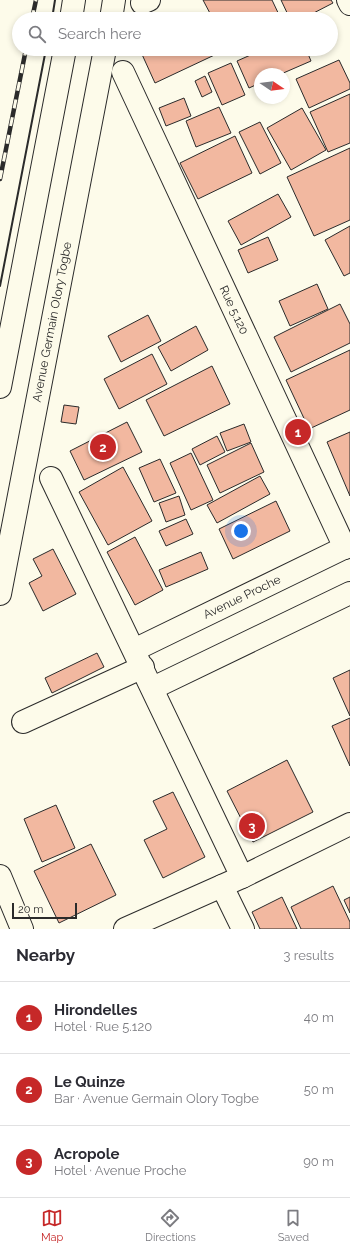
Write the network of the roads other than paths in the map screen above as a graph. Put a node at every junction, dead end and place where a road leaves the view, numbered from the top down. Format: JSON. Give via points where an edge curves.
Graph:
{"nodes":[{"id":1,"x":74,"y":0,"type":"edge"},
{"id":2,"x":114,"y":0,"type":"edge"},
{"id":3,"x":348,"y":0,"type":"edge"},
{"id":4,"x":350,"y":4,"type":"edge"},
{"id":5,"x":72,"y":12,"type":"edge"},
{"id":6,"x":112,"y":12,"type":"edge"},
{"id":7,"x":64,"y":56,"type":"edge"},
{"id":8,"x":104,"y":56,"type":"edge"},
{"id":9,"x":123,"y":72,"type":"dead end"},
{"id":10,"x":0,"y":388,"type":"edge"},
{"id":11,"x":51,"y":478,"type":"dead end"},
{"id":12,"x":347,"y":546,"type":"edge"},
{"id":13,"x":0,"y":594,"type":"edge"},
{"id":14,"x":350,"y":594,"type":"edge"},
{"id":15,"x":138,"y":658,"type":"junction"},
{"id":16,"x":153,"y":688,"type":"junction"},
{"id":17,"x":23,"y":722,"type":"dead end"},
{"id":18,"x":350,"y":824,"type":"edge"},
{"id":19,"x":0,"y":876,"type":"edge"},
{"id":20,"x":242,"y":877,"type":"junction"},
{"id":21,"x":222,"y":886,"type":"junction"},
{"id":22,"x":22,"y":929,"type":"edge"},
{"id":23,"x":125,"y":929,"type":"edge"},
{"id":24,"x":243,"y":929,"type":"edge"}],
"edges":[{"from":1,"to":5,"type":"main road"},
{"from":2,"to":6,"type":"main road"},
{"from":3,"to":4,"type":"main road"},
{"from":7,"to":10,"type":"main road"},
{"from":8,"to":13,"type":"main road","name":"Avenue Germain Olory Togbe"},
{"from":9,"to":12,"type":"main road","name":"Rue 5.120"},
{"from":11,"to":15,"type":"main road"},
{"from":12,"to":15,"type":"main road","name":"Avenue Proche"},
{"from":14,"to":16,"type":"main road"},
{"from":15,"to":16,"type":"main road"},
{"from":15,"to":17,"type":"main road","name":"Avenue Proche"},
{"from":16,"to":20,"type":"main road"},
{"from":18,"to":20,"type":"main road"},
{"from":19,"to":22,"type":"main road"},
{"from":20,"to":21,"type":"main road"},
{"from":21,"to":23,"type":"main road"},
{"from":21,"to":24,"type":"main road"}]}
